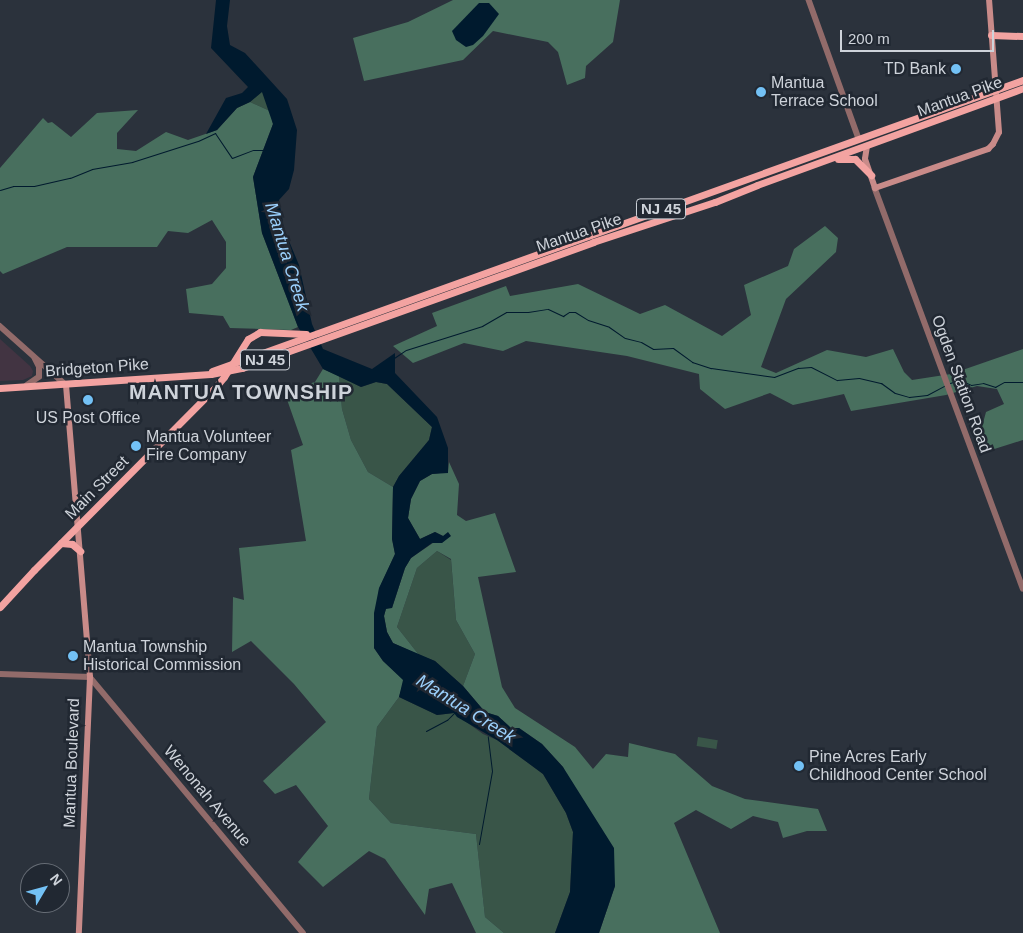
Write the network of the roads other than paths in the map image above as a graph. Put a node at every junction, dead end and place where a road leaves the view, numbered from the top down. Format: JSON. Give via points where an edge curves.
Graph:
{"nodes":[{"id":1,"x":809,"y":0,"type":"edge"},
{"id":2,"x":989,"y":0,"type":"edge"},
{"id":3,"x":991,"y":35,"type":"junction"},
{"id":4,"x":1023,"y":36,"type":"edge"},
{"id":5,"x":1023,"y":80,"type":"edge"},
{"id":6,"x":1023,"y":88,"type":"edge"},
{"id":7,"x":996,"y":94,"type":"junction"},
{"id":8,"x":858,"y":139,"type":"junction"},
{"id":9,"x":867,"y":146,"type":"junction"},
{"id":10,"x":871,"y":175,"type":"junction"},
{"id":11,"x":757,"y":184,"type":"junction"},
{"id":12,"x":875,"y":188,"type":"junction"},
{"id":13,"x":0,"y":326,"type":"edge"},
{"id":14,"x":297,"y":336,"type":"junction"},
{"id":15,"x":248,"y":339,"type":"junction"},
{"id":16,"x":33,"y":355,"type":"junction"},
{"id":17,"x":251,"y":356,"type":"junction"},
{"id":18,"x":256,"y":363,"type":"junction"},
{"id":19,"x":229,"y":368,"type":"junction"},
{"id":20,"x":66,"y":384,"type":"junction"},
{"id":21,"x":23,"y":387,"type":"junction"},
{"id":22,"x":0,"y":388,"type":"edge"},
{"id":23,"x":78,"y":526,"type":"junction"},
{"id":24,"x":61,"y":543,"type":"junction"},
{"id":25,"x":80,"y":551,"type":"junction"},
{"id":26,"x":1023,"y":589,"type":"edge"},
{"id":27,"x":0,"y":607,"type":"edge"},
{"id":28,"x":0,"y":674,"type":"edge"},
{"id":29,"x":90,"y":677,"type":"junction"},
{"id":30,"x":79,"y":933,"type":"edge"},
{"id":31,"x":303,"y":933,"type":"edge"}],
"edges":[{"from":1,"to":8,"type":"street"},
{"from":2,"to":3,"type":"main road"},
{"from":3,"to":4,"type":"main road"},
{"from":3,"to":7,"type":"main road"},
{"from":5,"to":7,"type":"main road","name":"Mantua Pike","number":"NJ 45"},
{"from":6,"to":7,"type":"main road","name":"Mantua Pike","number":"NJ 45"},
{"from":7,"to":8,"type":"main road","name":"Mantua Pike","number":"NJ 45"},
{"from":7,"to":9,"type":"main road","name":"Mantua Pike","number":"NJ 45"},
{"from":7,"to":12,"type":"main road","via":[[999,136],[988,149]]},
{"from":8,"to":14,"type":"main road","name":"Mantua Pike","number":"NJ 45","via":[[312,334]]},
{"from":9,"to":10,"type":"main road","via":[[865,159]]},
{"from":9,"to":11,"type":"main road","name":"Mantua Pike","number":"NJ 45"},
{"from":10,"to":11,"type":"main road","via":[[855,159],[840,158],[763,185]]},
{"from":10,"to":12,"type":"main road"},
{"from":11,"to":18,"type":"main road","name":"Mantua Pike","number":"NJ 45","via":[[715,202]]},
{"from":12,"to":26,"type":"street","name":"Ogden Station Road"},
{"from":13,"to":16,"type":"street"},
{"from":14,"to":15,"type":"main road","via":[[260,332]]},
{"from":14,"to":17,"type":"main road","number":"NJ 45"},
{"from":15,"to":17,"type":"main road"},
{"from":15,"to":19,"type":"main road","name":"Main Street"},
{"from":16,"to":20,"type":"street"},
{"from":16,"to":21,"type":"street","via":[[39,367],[39,377]]},
{"from":17,"to":18,"type":"main road"},
{"from":17,"to":19,"type":"main road","number":"NJ 45"},
{"from":18,"to":19,"type":"main road","name":"Mantua Pike","number":"NJ 45"},
{"from":19,"to":20,"type":"main road","name":"Bridgeton Pike","number":"NJ 45","via":[[197,374]]},
{"from":19,"to":23,"type":"main road","name":"Main Street","via":[[213,390]]},
{"from":20,"to":21,"type":"main road","name":"Bridgeton Pike","number":"NJ 45"},
{"from":20,"to":23,"type":"main road","name":"Mantua Boulevard"},
{"from":21,"to":22,"type":"main road","name":"Bridgeton Pike","number":"NJ 45"},
{"from":23,"to":24,"type":"main road","name":"Main Street"},
{"from":23,"to":25,"type":"main road","name":"Mantua Boulevard"},
{"from":24,"to":25,"type":"main road","via":[[72,544]]},
{"from":24,"to":27,"type":"main road","name":"Main Street"},
{"from":25,"to":29,"type":"main road","name":"Mantua Boulevard"},
{"from":28,"to":29,"type":"street"},
{"from":29,"to":30,"type":"main road","name":"Mantua Boulevard"},
{"from":29,"to":31,"type":"street","name":"Wenonah Avenue"}]}
